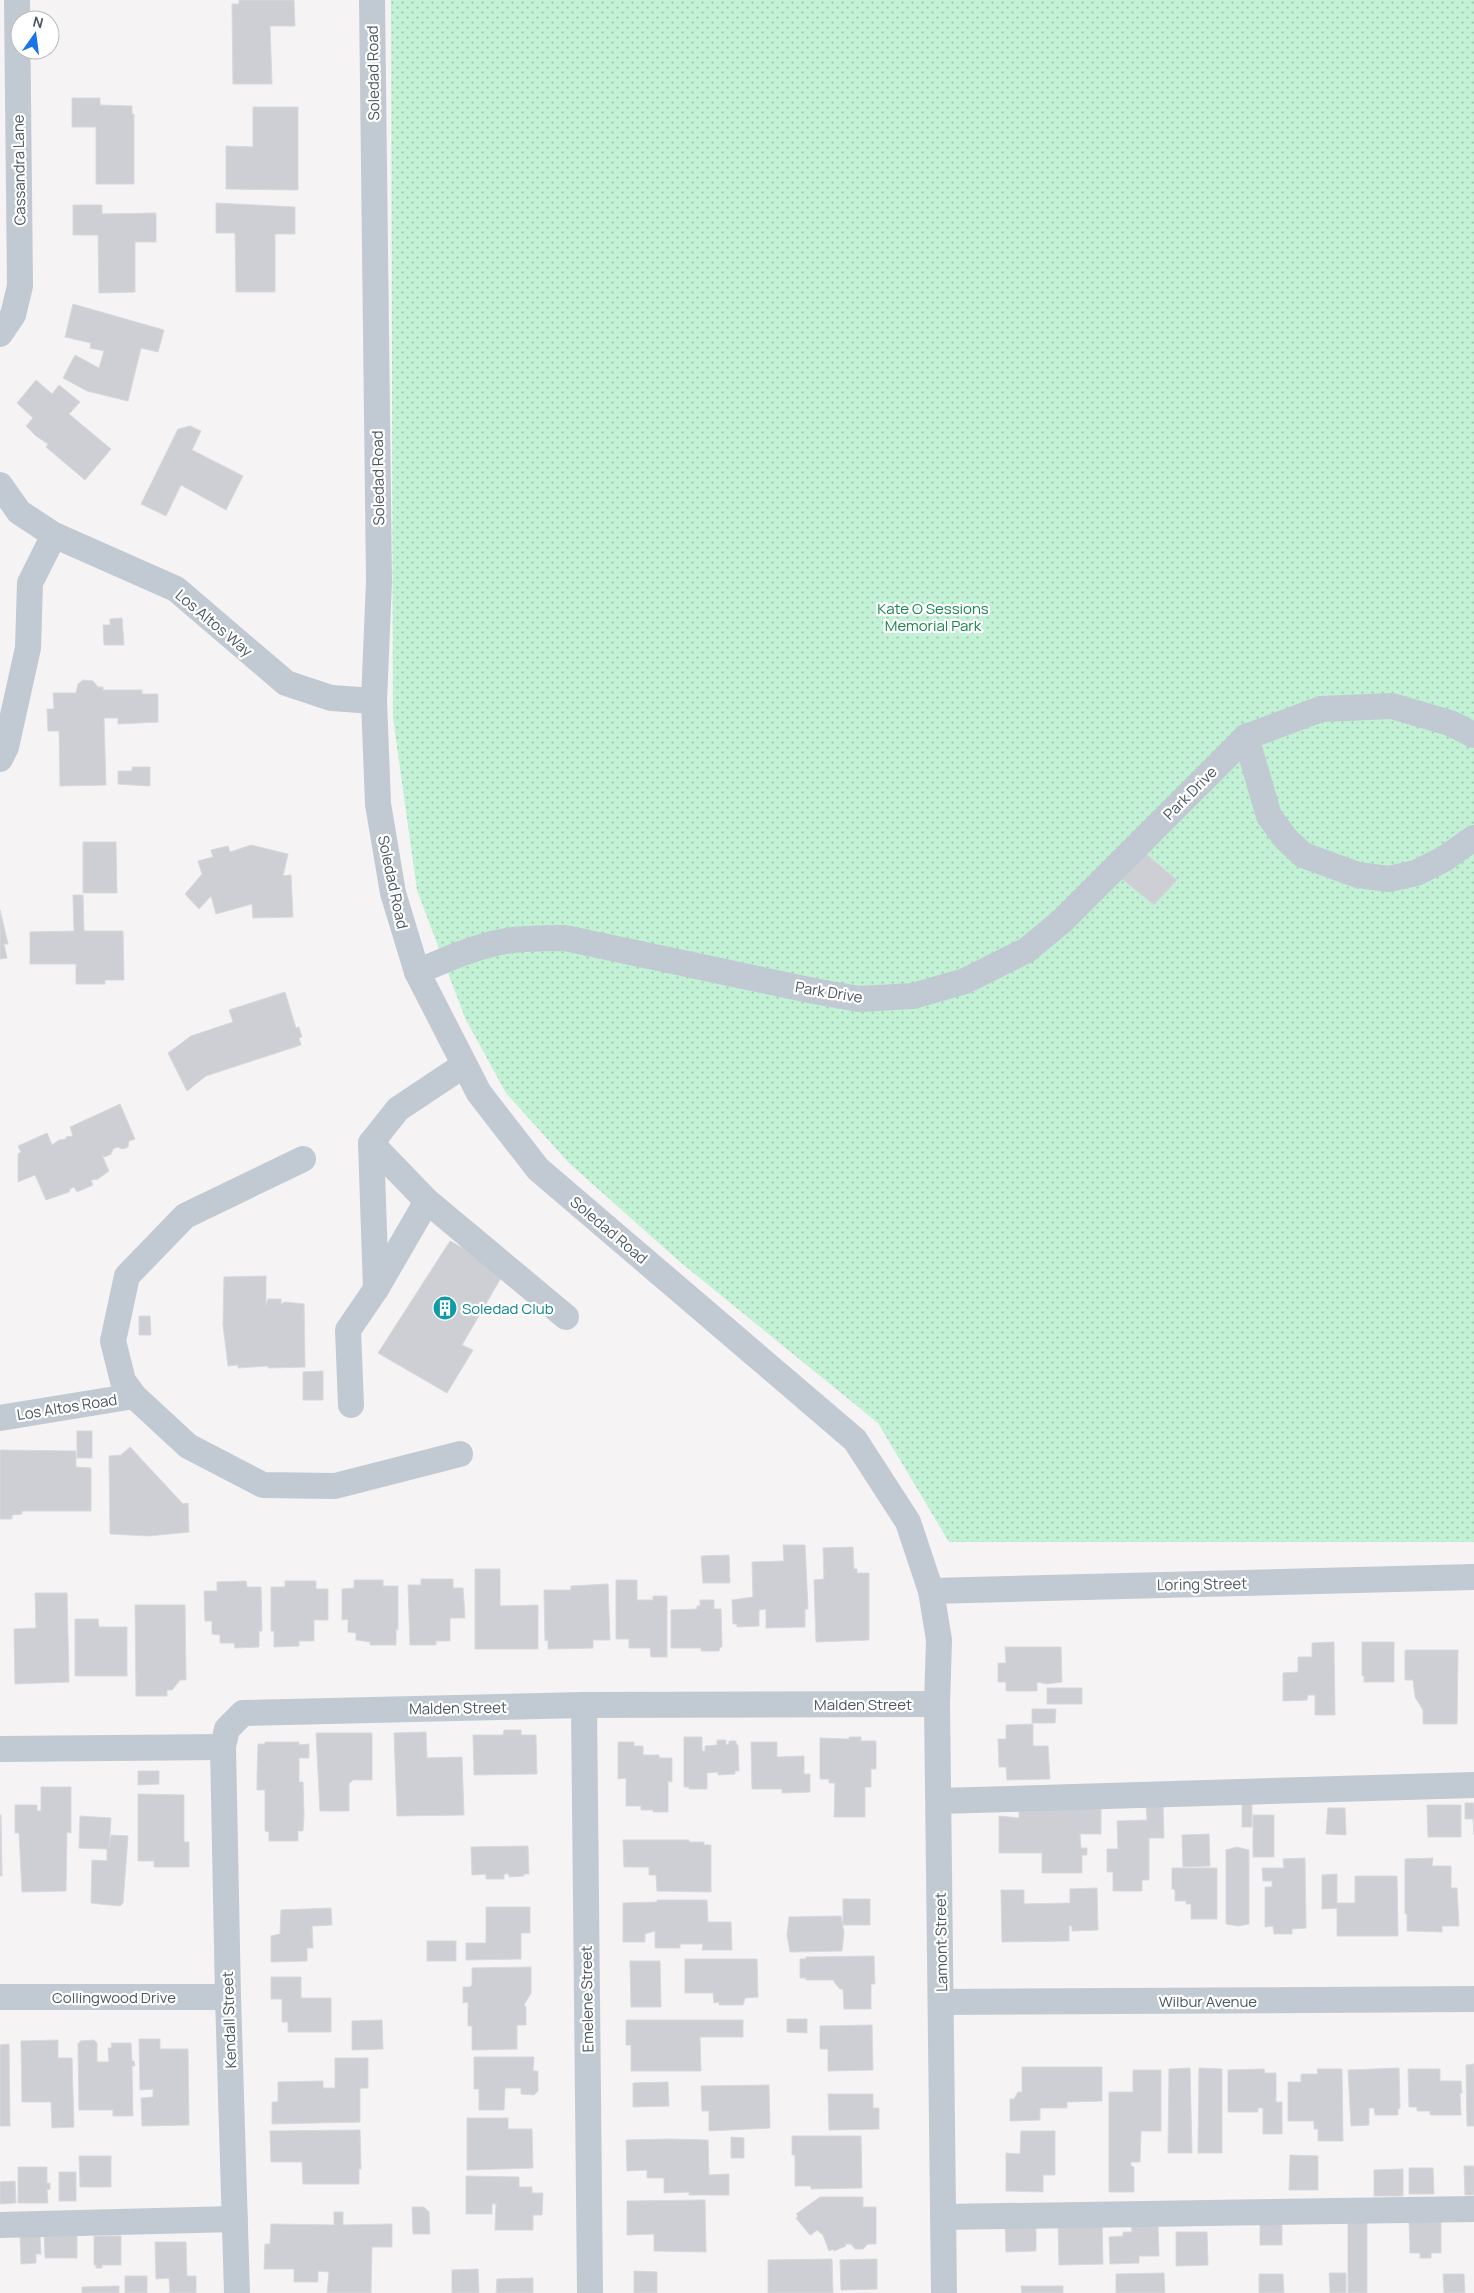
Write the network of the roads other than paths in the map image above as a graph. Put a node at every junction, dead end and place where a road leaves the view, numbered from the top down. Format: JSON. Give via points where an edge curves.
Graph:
{"nodes":[{"id":1,"x":18,"y":0,"type":"edge"},
{"id":2,"x":372,"y":0,"type":"edge"},
{"id":3,"x":0,"y":334,"type":"edge"},
{"id":4,"x":0,"y":485,"type":"edge"},
{"id":5,"x":54,"y":534,"type":"junction"},
{"id":6,"x":374,"y":701,"type":"junction"},
{"id":7,"x":1474,"y":735,"type":"edge"},
{"id":8,"x":1246,"y":737,"type":"junction"},
{"id":9,"x":0,"y":759,"type":"edge"},
{"id":10,"x":1474,"y":838,"type":"edge"},
{"id":11,"x":417,"y":972,"type":"junction"},
{"id":12,"x":464,"y":1065,"type":"junction"},
{"id":13,"x":371,"y":1143,"type":"junction"},
{"id":14,"x":303,"y":1159,"type":"dead end"},
{"id":15,"x":427,"y":1201,"type":"junction"},
{"id":16,"x":376,"y":1289,"type":"junction"},
{"id":17,"x":566,"y":1317,"type":"dead end"},
{"id":18,"x":134,"y":1396,"type":"junction"},
{"id":19,"x":351,"y":1405,"type":"dead end"},
{"id":20,"x":0,"y":1418,"type":"edge"},
{"id":21,"x":460,"y":1454,"type":"dead end"},
{"id":22,"x":1474,"y":1577,"type":"edge"},
{"id":23,"x":931,"y":1591,"type":"junction"},
{"id":24,"x":937,"y":1704,"type":"junction"},
{"id":25,"x":584,"y":1705,"type":"junction"},
{"id":26,"x":223,"y":1747,"type":"junction"},
{"id":27,"x":0,"y":1749,"type":"edge"},
{"id":28,"x":1474,"y":1785,"type":"edge"},
{"id":29,"x":939,"y":1801,"type":"junction"},
{"id":30,"x":0,"y":1997,"type":"edge"},
{"id":31,"x":228,"y":1997,"type":"junction"},
{"id":32,"x":1474,"y":1999,"type":"edge"},
{"id":33,"x":941,"y":2002,"type":"junction"},
{"id":34,"x":1474,"y":2209,"type":"edge"},
{"id":35,"x":943,"y":2216,"type":"junction"},
{"id":36,"x":235,"y":2219,"type":"junction"},
{"id":37,"x":0,"y":2225,"type":"edge"},
{"id":38,"x":237,"y":2293,"type":"edge"},
{"id":39,"x":590,"y":2293,"type":"edge"},
{"id":40,"x":944,"y":2293,"type":"edge"}],
"edges":[{"from":1,"to":3,"type":"street","name":"Cassandra Lane","via":[[20,286],[13,315]]},
{"from":2,"to":6,"type":"street","name":"Soledad Road","via":[[379,581]]},
{"from":4,"to":5,"type":"street","via":[[19,512]]},
{"from":5,"to":6,"type":"street","name":"Los Altos Way","via":[[176,589],[286,683],[331,698]]},
{"from":5,"to":9,"type":"street","via":[[30,583],[28,648],[6,747]]},
{"from":6,"to":11,"type":"street","name":"Soledad Road","via":[[378,804],[393,893]]},
{"from":7,"to":8,"type":"street","name":"Park Drive","via":[[1450,723],[1392,706],[1321,709]]},
{"from":8,"to":10,"type":"street","via":[[1269,816],[1303,856],[1358,875],[1388,879],[1416,873]]},
{"from":8,"to":11,"type":"street","name":"Park Drive","via":[[1062,921],[1027,950],[965,982],[914,996],[859,999],[565,938],[536,937],[504,941]]},
{"from":11,"to":12,"type":"street","name":"Soledad Road"},
{"from":12,"to":13,"type":"street","via":[[398,1109]]},
{"from":12,"to":23,"type":"street","name":"Soledad Road","via":[[479,1093],[538,1169],[856,1440],[908,1522]]},
{"from":13,"to":15,"type":"street"},
{"from":13,"to":16,"type":"street"},
{"from":14,"to":18,"type":"street","via":[[185,1216],[127,1276],[113,1341],[123,1381]]},
{"from":15,"to":16,"type":"street"},
{"from":15,"to":17,"type":"street"},
{"from":16,"to":19,"type":"street","via":[[348,1330]]},
{"from":18,"to":20,"type":"street","name":"Los Altos Road"},
{"from":18,"to":21,"type":"street","via":[[188,1446],[263,1485],[335,1486]]},
{"from":22,"to":23,"type":"street","name":"Loring Street"},
{"from":23,"to":24,"type":"street","name":"Lamont Street","via":[[939,1640]]},
{"from":24,"to":25,"type":"street","name":"Malden Street"},
{"from":24,"to":29,"type":"street","name":"Lamont Street"},
{"from":25,"to":26,"type":"street","name":"Malden Street","via":[[243,1713],[228,1730]]},
{"from":25,"to":39,"type":"street","name":"Emelene Street"},
{"from":26,"to":27,"type":"street"},
{"from":26,"to":31,"type":"street","name":"Kendall Street"},
{"from":28,"to":29,"type":"street"},
{"from":29,"to":33,"type":"street","name":"Lamont Street"},
{"from":30,"to":31,"type":"street","name":"Collingwood Drive"},
{"from":31,"to":36,"type":"street","name":"Kendall Street"},
{"from":32,"to":33,"type":"street","name":"Wilbur Avenue"},
{"from":33,"to":35,"type":"street","name":"Lamont Street"},
{"from":34,"to":35,"type":"street"},
{"from":35,"to":40,"type":"street","name":"Lamont Street"},
{"from":36,"to":37,"type":"street"},
{"from":36,"to":38,"type":"street","name":"Kendall Street"}]}
